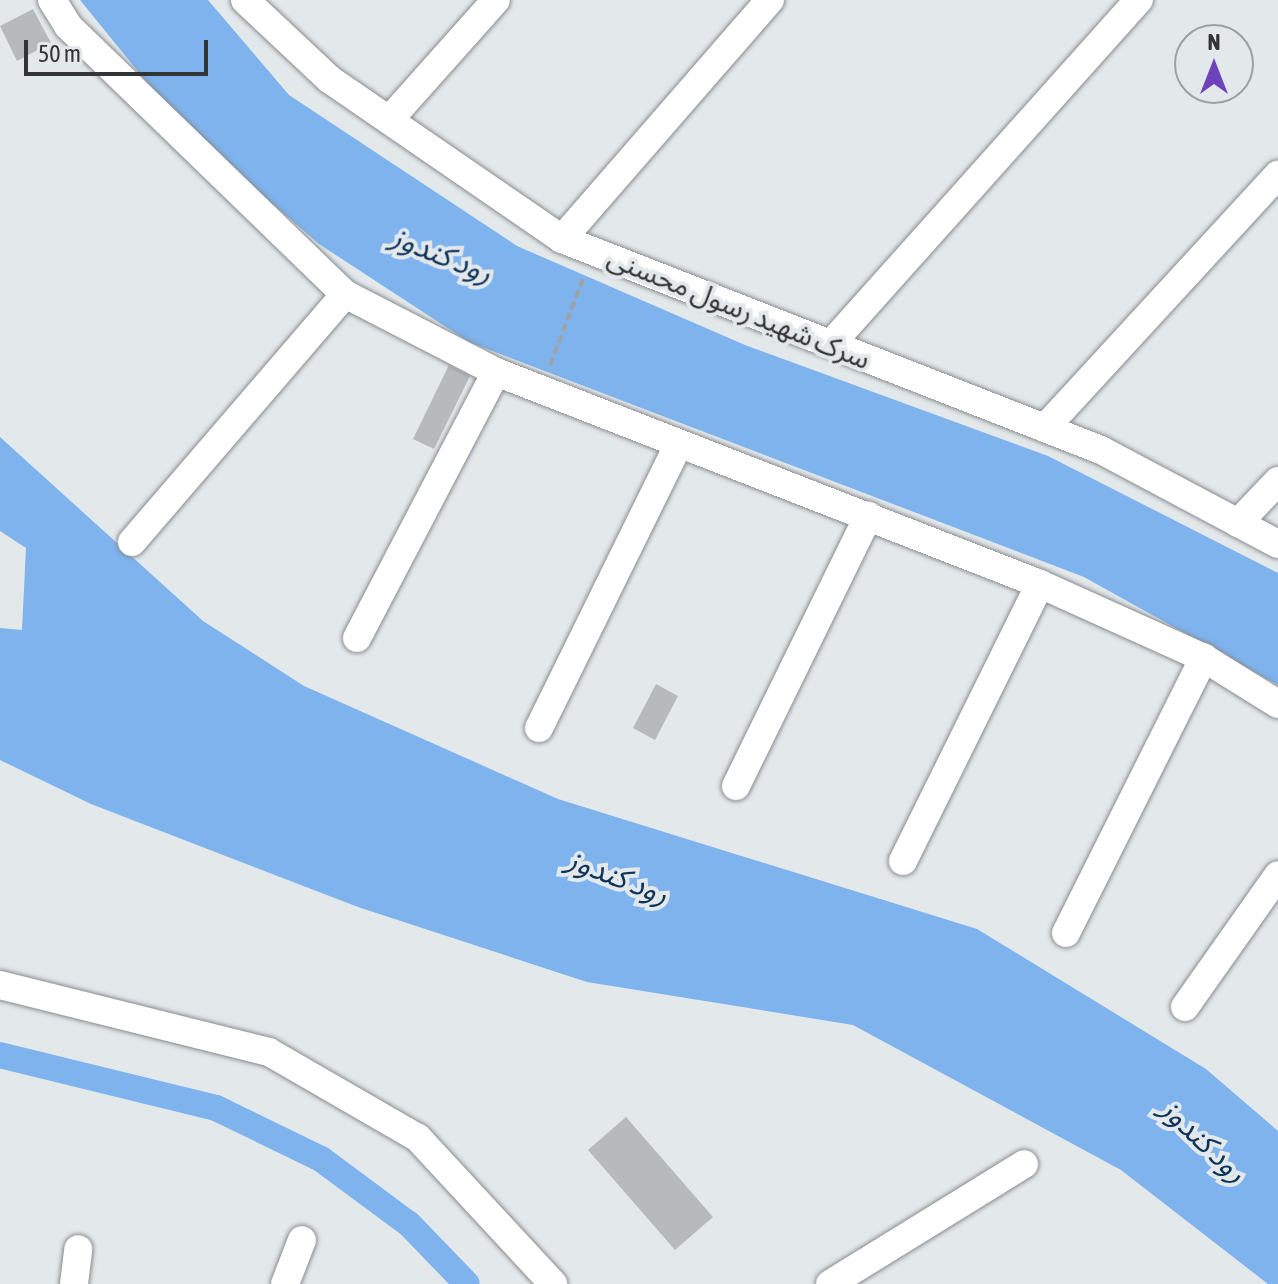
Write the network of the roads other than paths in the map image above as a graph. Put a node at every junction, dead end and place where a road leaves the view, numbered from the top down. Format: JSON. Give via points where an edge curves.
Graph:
{"nodes":[{"id":1,"x":52,"y":0,"type":"edge"},
{"id":2,"x":245,"y":0,"type":"edge"},
{"id":3,"x":496,"y":0,"type":"edge"},
{"id":4,"x":770,"y":0,"type":"edge"},
{"id":5,"x":1139,"y":0,"type":"edge"},
{"id":6,"x":390,"y":119,"type":"junction"},
{"id":7,"x":1278,"y":175,"type":"edge"},
{"id":8,"x":562,"y":239,"type":"junction"},
{"id":9,"x":345,"y":294,"type":"junction"},
{"id":10,"x":831,"y":344,"type":"junction"},
{"id":11,"x":496,"y":372,"type":"junction"},
{"id":12,"x":1045,"y":428,"type":"junction"},
{"id":13,"x":678,"y":445,"type":"junction"},
{"id":14,"x":1278,"y":481,"type":"edge"},
{"id":15,"x":868,"y":516,"type":"junction"},
{"id":16,"x":1238,"y":523,"type":"junction"},
{"id":17,"x":132,"y":542,"type":"dead end"},
{"id":18,"x":1278,"y":544,"type":"edge"},
{"id":19,"x":1040,"y":584,"type":"junction"},
{"id":20,"x":357,"y":638,"type":"dead end"},
{"id":21,"x":1204,"y":658,"type":"junction"},
{"id":22,"x":1278,"y":704,"type":"edge"},
{"id":23,"x":539,"y":728,"type":"dead end"},
{"id":24,"x":736,"y":786,"type":"dead end"},
{"id":25,"x":903,"y":861,"type":"dead end"},
{"id":26,"x":1278,"y":875,"type":"edge"},
{"id":27,"x":1066,"y":933,"type":"dead end"},
{"id":28,"x":0,"y":985,"type":"edge"},
{"id":29,"x":1185,"y":1007,"type":"dead end"},
{"id":30,"x":1024,"y":1164,"type":"dead end"},
{"id":31,"x":302,"y":1240,"type":"dead end"},
{"id":32,"x":78,"y":1249,"type":"dead end"},
{"id":33,"x":74,"y":1284,"type":"edge"},
{"id":34,"x":285,"y":1284,"type":"edge"},
{"id":35,"x":553,"y":1284,"type":"edge"},
{"id":36,"x":830,"y":1284,"type":"edge"}],
"edges":[{"from":1,"to":9,"type":"street","via":[[68,26]]},
{"from":2,"to":6,"type":"street","name":"سرک شهید رسول محسنی","via":[[329,79]]},
{"from":3,"to":6,"type":"street"},
{"from":4,"to":8,"type":"street"},
{"from":5,"to":10,"type":"street"},
{"from":6,"to":8,"type":"street","name":"سرک شهید رسول محسنی"},
{"from":7,"to":12,"type":"street"},
{"from":8,"to":10,"type":"street","name":"سرک شهید رسول محسنی"},
{"from":9,"to":11,"type":"street"},
{"from":9,"to":17,"type":"street"},
{"from":10,"to":12,"type":"street","name":"سرک شهید رسول محسنی"},
{"from":11,"to":13,"type":"street"},
{"from":11,"to":20,"type":"street"},
{"from":12,"to":16,"type":"street","name":"سرک شهید رسول محسنی"},
{"from":13,"to":15,"type":"street"},
{"from":13,"to":23,"type":"street"},
{"from":14,"to":16,"type":"street"},
{"from":15,"to":19,"type":"street"},
{"from":15,"to":24,"type":"street"},
{"from":16,"to":18,"type":"street","name":"سرک شهید رسول محسنی"},
{"from":19,"to":21,"type":"street"},
{"from":19,"to":25,"type":"street"},
{"from":21,"to":22,"type":"street"},
{"from":21,"to":27,"type":"street"},
{"from":26,"to":29,"type":"street"},
{"from":28,"to":35,"type":"street","via":[[269,1052],[418,1138]]},
{"from":30,"to":36,"type":"street"},
{"from":31,"to":34,"type":"street"},
{"from":32,"to":33,"type":"street"}]}
